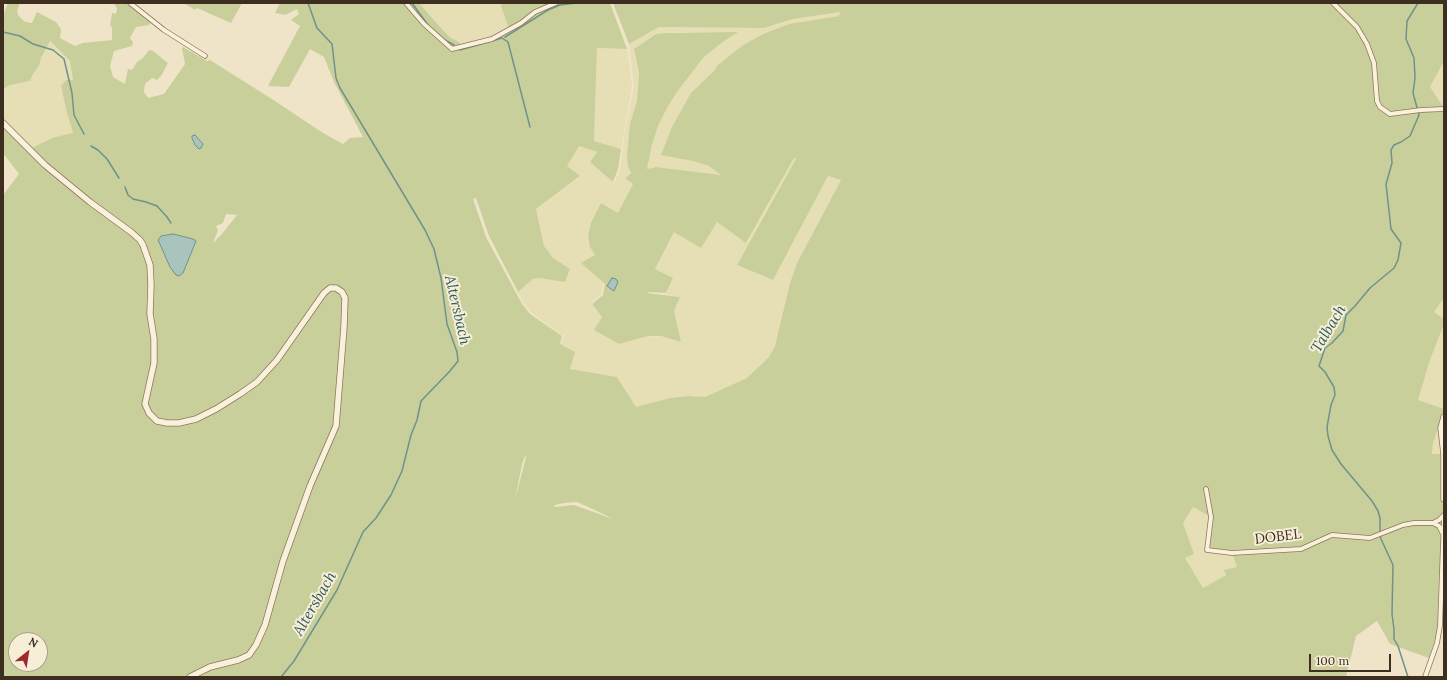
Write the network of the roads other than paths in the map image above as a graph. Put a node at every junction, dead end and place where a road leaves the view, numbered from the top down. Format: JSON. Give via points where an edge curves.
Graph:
{"nodes":[{"id":1,"x":130,"y":3,"type":"edge"},
{"id":2,"x":406,"y":3,"type":"edge"},
{"id":3,"x":556,"y":3,"type":"edge"},
{"id":4,"x":1333,"y":3,"type":"edge"},
{"id":5,"x":205,"y":56,"type":"dead end"},
{"id":6,"x":1444,"y":110,"type":"edge"},
{"id":7,"x":3,"y":123,"type":"edge"},
{"id":8,"x":1444,"y":417,"type":"edge"},
{"id":9,"x":1443,"y":445,"type":"edge"},
{"id":10,"x":1206,"y":489,"type":"dead end"},
{"id":11,"x":1444,"y":500,"type":"edge"},
{"id":12,"x":1444,"y":516,"type":"edge"},
{"id":13,"x":1433,"y":523,"type":"junction"},
{"id":14,"x":1443,"y":532,"type":"junction"},
{"id":15,"x":190,"y":677,"type":"edge"},
{"id":16,"x":1425,"y":677,"type":"edge"}],
"edges":[{"from":1,"to":5,"type":"street","via":[[164,30]]},
{"from":2,"to":3,"type":"street","via":[[424,24],[452,49],[492,39],[535,12]]},
{"from":4,"to":6,"type":"street","via":[[1356,27],[1367,44],[1374,64],[1379,105],[1383,110],[1390,114]]},
{"from":7,"to":15,"type":"street","via":[[45,165],[131,232],[143,245],[150,265],[150,314],[154,339],[154,363],[145,404],[149,414],[156,421],[179,423],[196,419],[234,398],[258,382],[277,360],[324,293],[330,288],[336,288],[345,298],[336,426],[287,549],[265,625],[256,646],[248,654]]},
{"from":8,"to":9,"type":"street","via":[[1441,428]]},
{"from":9,"to":11,"type":"street"},
{"from":10,"to":13,"type":"street","name":"DOBEL","via":[[1211,516],[1207,550],[1232,553],[1301,549],[1332,535],[1370,538],[1404,525]]},
{"from":12,"to":13,"type":"street"},
{"from":12,"to":14,"type":"street"},
{"from":13,"to":14,"type":"street"},
{"from":14,"to":16,"type":"street","via":[[1440,626]]}]}
